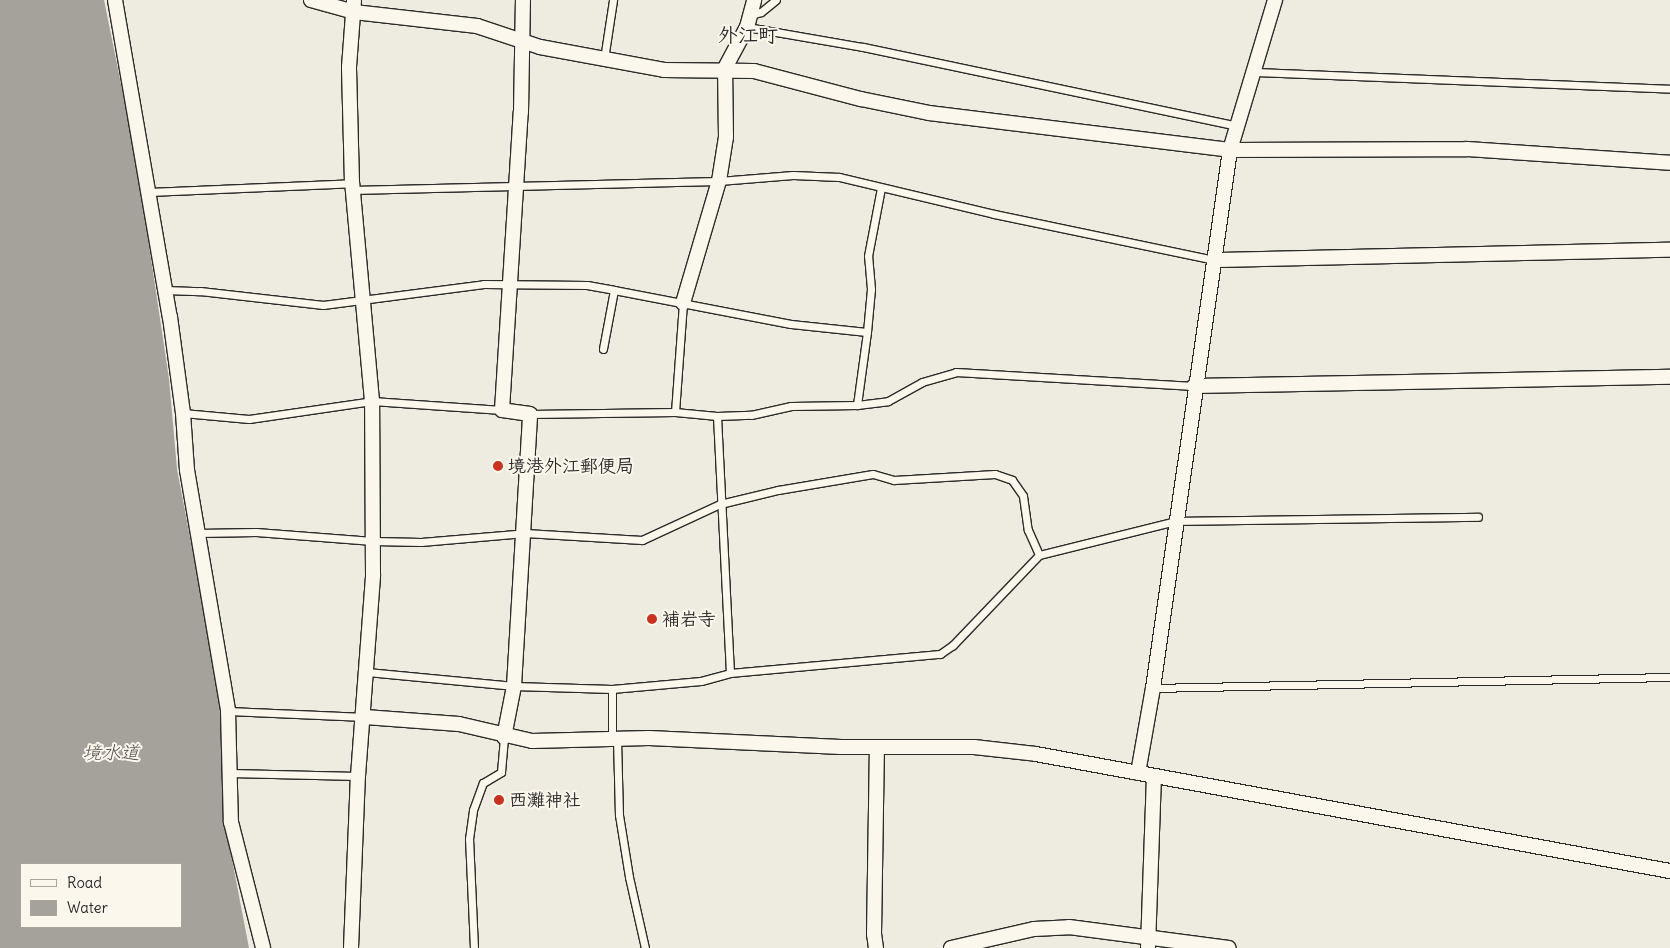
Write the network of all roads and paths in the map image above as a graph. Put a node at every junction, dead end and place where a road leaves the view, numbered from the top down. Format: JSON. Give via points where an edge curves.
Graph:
{"nodes":[{"id":1,"x":115,"y":0,"type":"edge"},
{"id":2,"x":311,"y":0,"type":"edge"},
{"id":3,"x":523,"y":0,"type":"edge"},
{"id":4,"x":613,"y":0,"type":"edge"},
{"id":5,"x":754,"y":0,"type":"edge"},
{"id":6,"x":776,"y":0,"type":"edge"},
{"id":7,"x":1275,"y":0,"type":"edge"},
{"id":8,"x":354,"y":6,"type":"edge"},
{"id":9,"x":749,"y":21,"type":"junction"},
{"id":10,"x":523,"y":42,"type":"junction"},
{"id":11,"x":604,"y":60,"type":"junction"},
{"id":12,"x":725,"y":68,"type":"junction"},
{"id":13,"x":1254,"y":72,"type":"junction"},
{"id":14,"x":1670,"y":89,"type":"edge"},
{"id":15,"x":1237,"y":126,"type":"junction"},
{"id":16,"x":1230,"y":150,"type":"junction"},
{"id":17,"x":1670,"y":163,"type":"edge"},
{"id":18,"x":719,"y":181,"type":"junction"},
{"id":19,"x":352,"y":186,"type":"junction"},
{"id":20,"x":516,"y":188,"type":"junction"},
{"id":21,"x":881,"y":188,"type":"junction"},
{"id":22,"x":149,"y":192,"type":"junction"},
{"id":23,"x":1670,"y":250,"type":"edge"},
{"id":24,"x":1216,"y":260,"type":"junction"},
{"id":25,"x":510,"y":284,"type":"junction"},
{"id":26,"x":165,"y":290,"type":"junction"},
{"id":27,"x":614,"y":290,"type":"junction"},
{"id":28,"x":364,"y":302,"type":"junction"},
{"id":29,"x":683,"y":303,"type":"junction"},
{"id":30,"x":867,"y":332,"type":"junction"},
{"id":31,"x":604,"y":349,"type":"dead end"},
{"id":32,"x":1670,"y":377,"type":"edge"},
{"id":33,"x":1194,"y":386,"type":"junction"},
{"id":34,"x":372,"y":401,"type":"junction"},
{"id":35,"x":857,"y":405,"type":"junction"},
{"id":36,"x":502,"y":410,"type":"junction"},
{"id":37,"x":675,"y":412,"type":"junction"},
{"id":38,"x":183,"y":413,"type":"junction"},
{"id":39,"x":530,"y":414,"type":"junction"},
{"id":40,"x":717,"y":416,"type":"junction"},
{"id":41,"x":720,"y":504,"type":"junction"},
{"id":42,"x":1478,"y":517,"type":"dead end"},
{"id":43,"x":1175,"y":521,"type":"junction"},
{"id":44,"x":198,"y":533,"type":"junction"},
{"id":45,"x":525,"y":533,"type":"junction"},
{"id":46,"x":372,"y":541,"type":"junction"},
{"id":47,"x":1039,"y":555,"type":"junction"},
{"id":48,"x":367,"y":672,"type":"junction"},
{"id":49,"x":730,"y":673,"type":"junction"},
{"id":50,"x":1670,"y":677,"type":"edge"},
{"id":51,"x":514,"y":686,"type":"junction"},
{"id":52,"x":1153,"y":688,"type":"junction"},
{"id":53,"x":612,"y":689,"type":"junction"},
{"id":54,"x":228,"y":711,"type":"junction"},
{"id":55,"x":364,"y":717,"type":"junction"},
{"id":56,"x":504,"y":737,"type":"junction"},
{"id":57,"x":615,"y":739,"type":"junction"},
{"id":58,"x":877,"y":748,"type":"junction"},
{"id":59,"x":230,"y":773,"type":"junction"},
{"id":60,"x":1138,"y":773,"type":"junction"},
{"id":61,"x":358,"y":776,"type":"junction"},
{"id":62,"x":1154,"y":776,"type":"junction"},
{"id":63,"x":1670,"y":870,"type":"edge"},
{"id":64,"x":1148,"y":943,"type":"edge"},
{"id":65,"x":263,"y":948,"type":"edge"},
{"id":66,"x":351,"y":948,"type":"edge"},
{"id":67,"x":474,"y":948,"type":"edge"},
{"id":68,"x":645,"y":948,"type":"edge"},
{"id":69,"x":876,"y":948,"type":"edge"},
{"id":70,"x":951,"y":948,"type":"edge"},
{"id":71,"x":1229,"y":948,"type":"edge"}],
"edges":[{"from":1,"to":22,"type":"street"},
{"from":2,"to":8,"type":"street"},
{"from":3,"to":10,"type":"street"},
{"from":4,"to":11,"type":"lane"},
{"from":5,"to":9,"type":"street"},
{"from":6,"to":9,"type":"lane"},
{"from":7,"to":13,"type":"street"},
{"from":8,"to":10,"type":"street","via":[[477,26]]},
{"from":8,"to":19,"type":"street","via":[[349,67]]},
{"from":9,"to":12,"type":"street"},
{"from":9,"to":15,"type":"lane"},
{"from":10,"to":11,"type":"street"},
{"from":10,"to":20,"type":"street"},
{"from":11,"to":12,"type":"street","via":[[664,70]]},
{"from":12,"to":16,"type":"street","via":[[754,71],[862,99],[929,112]]},
{"from":12,"to":18,"type":"street","via":[[726,137]]},
{"from":13,"to":14,"type":"lane"},
{"from":13,"to":15,"type":"street"},
{"from":15,"to":16,"type":"street"},
{"from":16,"to":17,"type":"street","via":[[1466,148]]},
{"from":16,"to":24,"type":"street"},
{"from":18,"to":20,"type":"lane"},
{"from":18,"to":21,"type":"lane","via":[[816,175],[839,177]]},
{"from":18,"to":29,"type":"street"},
{"from":19,"to":20,"type":"lane"},
{"from":19,"to":22,"type":"lane"},
{"from":19,"to":28,"type":"street"},
{"from":20,"to":25,"type":"street"},
{"from":21,"to":24,"type":"lane"},
{"from":21,"to":30,"type":"lane","via":[[869,248],[871,289]]},
{"from":22,"to":26,"type":"street"},
{"from":23,"to":24,"type":"street"},
{"from":24,"to":33,"type":"street"},
{"from":25,"to":27,"type":"lane","via":[[558,283]]},
{"from":25,"to":28,"type":"lane","via":[[484,284]]},
{"from":25,"to":36,"type":"street"},
{"from":26,"to":28,"type":"lane","via":[[323,305]]},
{"from":26,"to":38,"type":"street"},
{"from":27,"to":29,"type":"lane"},
{"from":27,"to":31,"type":"lane"},
{"from":28,"to":34,"type":"street"},
{"from":29,"to":30,"type":"lane","via":[[791,324]]},
{"from":29,"to":37,"type":"lane"},
{"from":30,"to":35,"type":"lane"},
{"from":32,"to":33,"type":"street"},
{"from":33,"to":35,"type":"lane","via":[[956,372],[922,382],[888,400]]},
{"from":33,"to":43,"type":"street"},
{"from":34,"to":36,"type":"lane"},
{"from":34,"to":38,"type":"lane","via":[[249,419]]},
{"from":34,"to":46,"type":"street"},
{"from":35,"to":40,"type":"lane","via":[[791,406],[751,414]]},
{"from":36,"to":39,"type":"street"},
{"from":37,"to":39,"type":"lane"},
{"from":37,"to":40,"type":"lane"},
{"from":38,"to":44,"type":"street","via":[[187,470]]},
{"from":39,"to":45,"type":"street"},
{"from":40,"to":41,"type":"lane"},
{"from":41,"to":45,"type":"lane","via":[[642,540]]},
{"from":41,"to":47,"type":"lane","via":[[778,490],[874,474],[894,480],[995,474],[1012,480],[1023,496],[1028,530]]},
{"from":41,"to":49,"type":"lane"},
{"from":42,"to":43,"type":"lane"},
{"from":43,"to":47,"type":"lane"},
{"from":43,"to":52,"type":"street"},
{"from":44,"to":46,"type":"lane","via":[[256,532]]},
{"from":44,"to":54,"type":"street"},
{"from":45,"to":46,"type":"lane","via":[[421,542]]},
{"from":45,"to":51,"type":"street"},
{"from":46,"to":48,"type":"street"},
{"from":47,"to":49,"type":"lane","via":[[953,645],[940,654]]},
{"from":48,"to":51,"type":"lane"},
{"from":48,"to":55,"type":"street"},
{"from":49,"to":53,"type":"lane","via":[[701,681]]},
{"from":50,"to":52,"type":"lane"},
{"from":51,"to":53,"type":"lane"},
{"from":51,"to":56,"type":"street"},
{"from":52,"to":60,"type":"street"},
{"from":53,"to":57,"type":"lane"},
{"from":54,"to":55,"type":"lane"},
{"from":54,"to":59,"type":"street"},
{"from":55,"to":56,"type":"street","via":[[459,724]]},
{"from":55,"to":61,"type":"street"},
{"from":56,"to":57,"type":"street","via":[[532,741]]},
{"from":56,"to":67,"type":"lane","via":[[501,772],[483,783],[472,810],[469,839]]},
{"from":57,"to":58,"type":"street"},
{"from":57,"to":68,"type":"lane","via":[[619,815],[628,877]]},
{"from":58,"to":60,"type":"street","via":[[974,747],[1036,754]]},
{"from":58,"to":69,"type":"street"},
{"from":59,"to":61,"type":"lane"},
{"from":59,"to":65,"type":"street","via":[[231,822]]},
{"from":60,"to":62,"type":"street"},
{"from":61,"to":66,"type":"street"},
{"from":62,"to":63,"type":"street"},
{"from":62,"to":64,"type":"street"},
{"from":64,"to":70,"type":"street","via":[[1060,927],[1034,929]]},
{"from":64,"to":71,"type":"street"}]}
